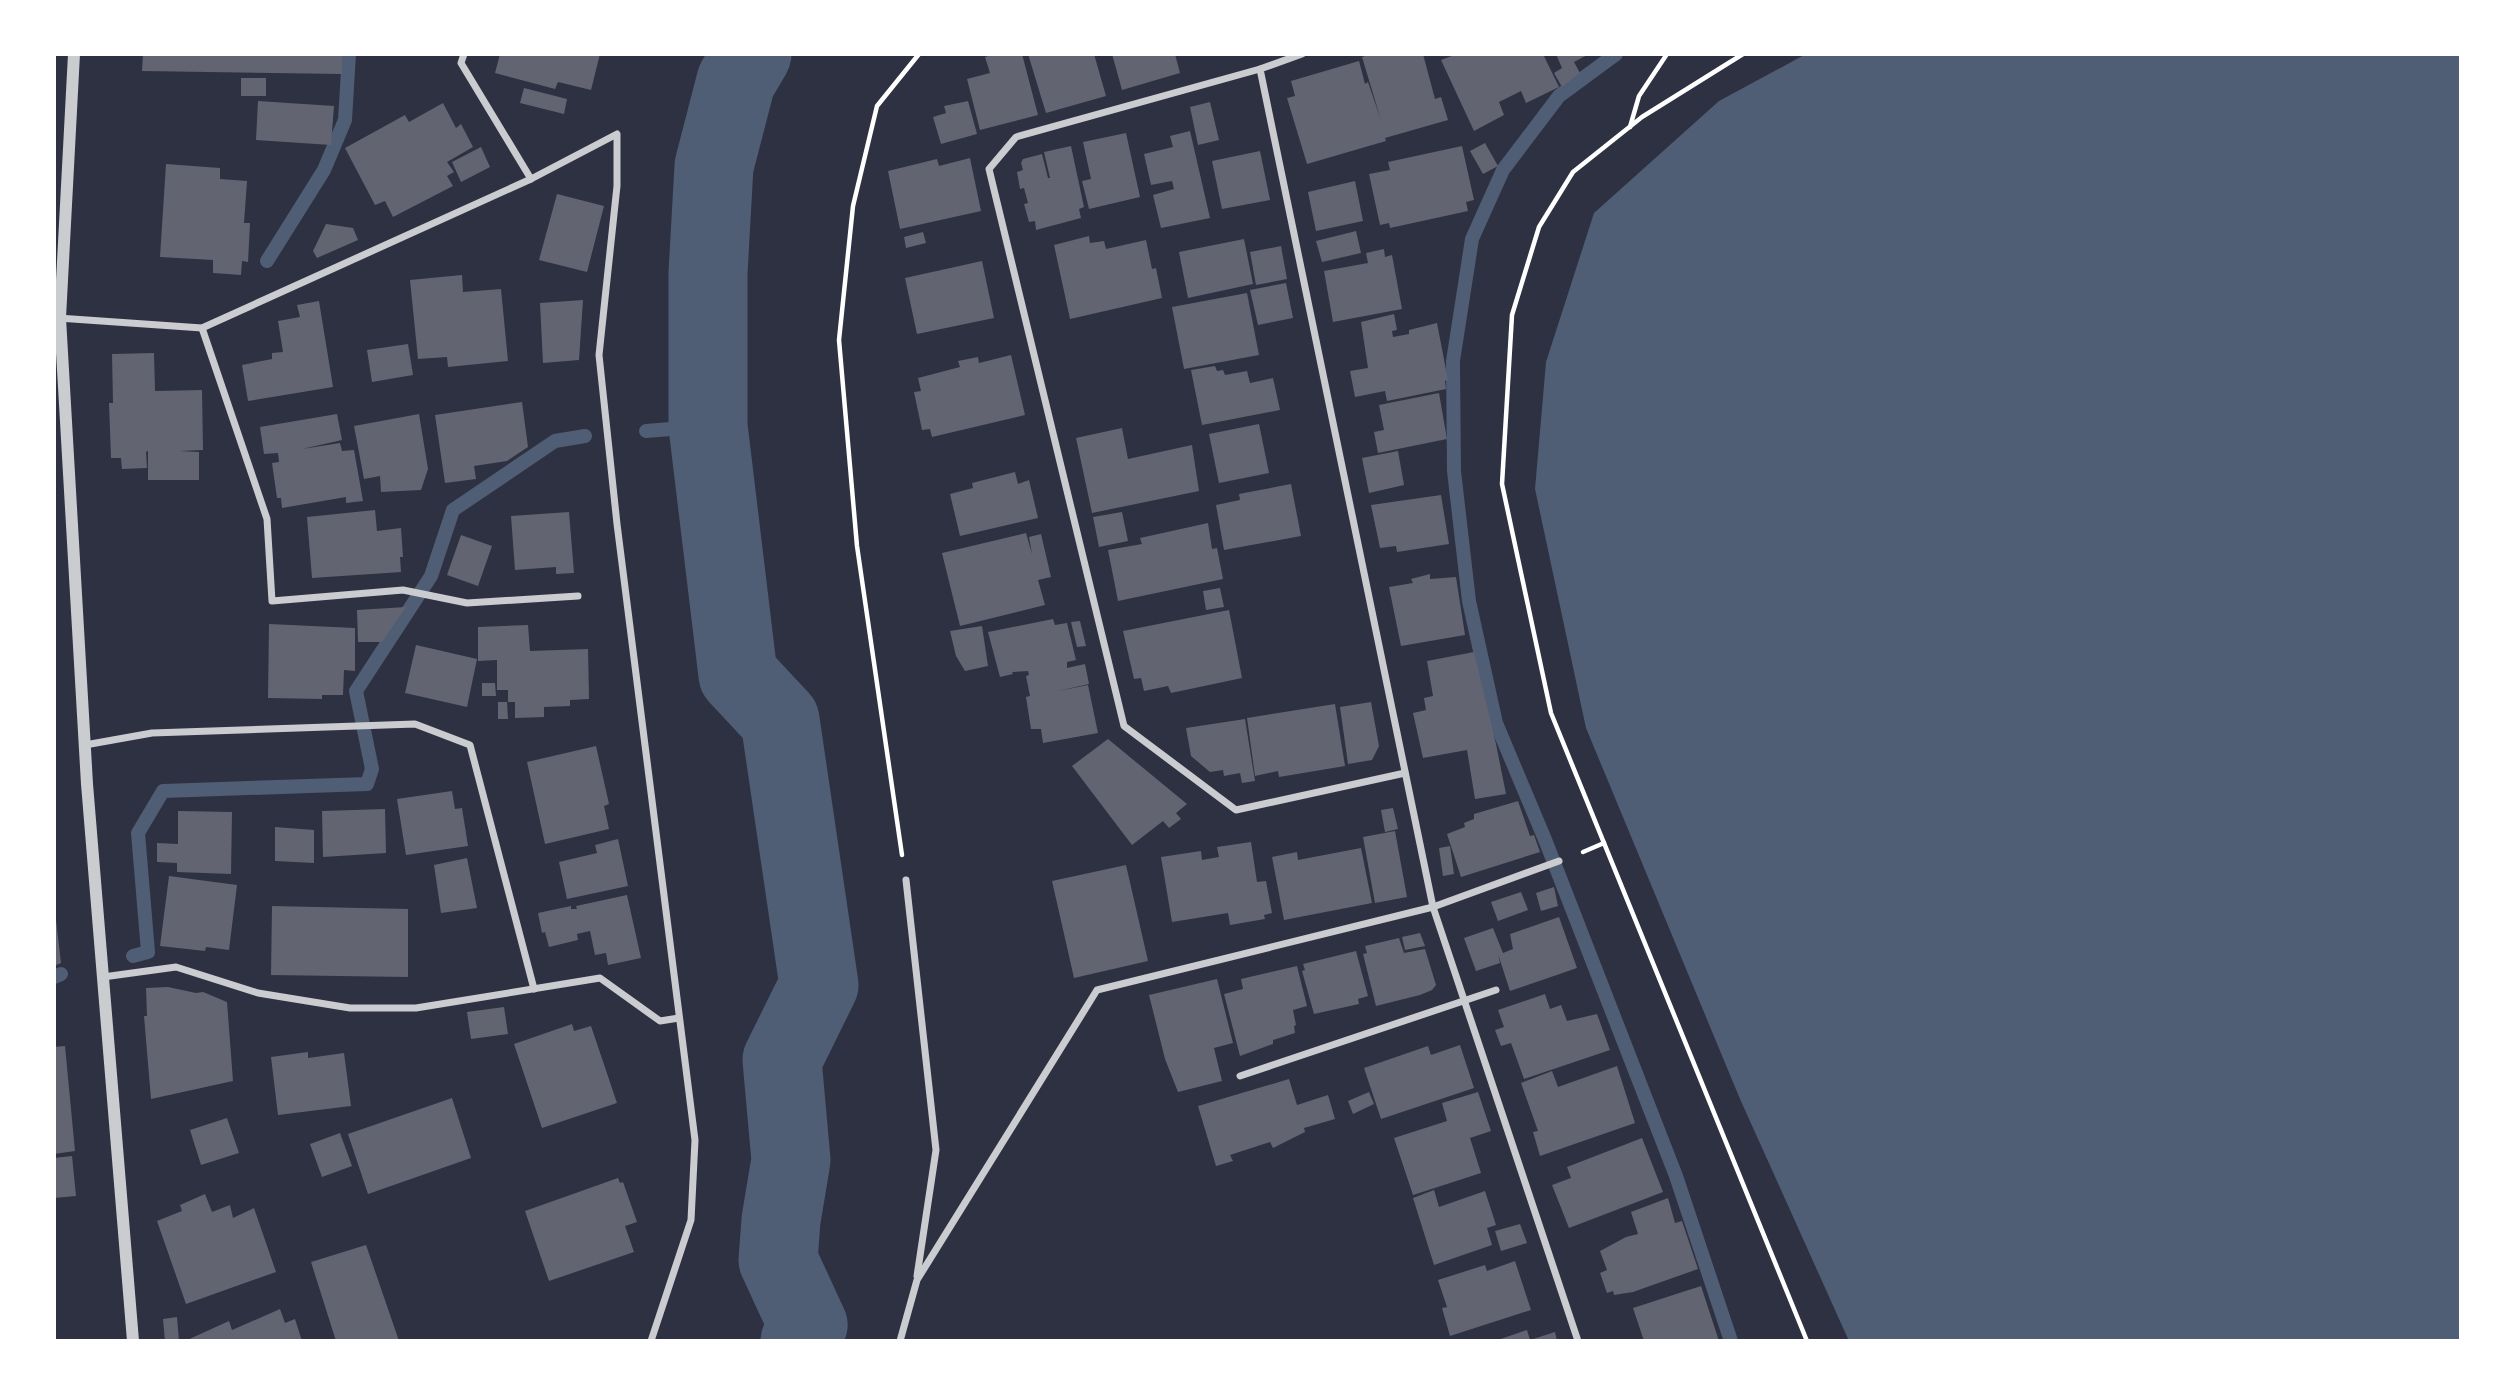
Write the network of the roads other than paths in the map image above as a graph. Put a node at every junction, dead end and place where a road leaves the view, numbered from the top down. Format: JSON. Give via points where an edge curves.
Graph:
{"nodes":[{"id":1,"x":74,"y":54,"type":"edge"},
{"id":2,"x":464,"y":54,"type":"edge"},
{"id":3,"x":1303,"y":54,"type":"edge"},
{"id":4,"x":1260,"y":69,"type":"junction"},
{"id":5,"x":531,"y":178,"type":"junction"},
{"id":6,"x":57,"y":318,"type":"edge"},
{"id":7,"x":202,"y":328,"type":"junction"},
{"id":8,"x":578,"y":596,"type":"dead end"},
{"id":9,"x":85,"y":745,"type":"junction"},
{"id":10,"x":1405,"y":773,"type":"junction"},
{"id":11,"x":1559,"y":861,"type":"dead end"},
{"id":12,"x":906,"y":880,"type":"road end"},
{"id":13,"x":1433,"y":906,"type":"junction"},
{"id":14,"x":103,"y":977,"type":"junction"},
{"id":15,"x":534,"y":989,"type":"junction"},
{"id":16,"x":1496,"y":990,"type":"dead end"},
{"id":17,"x":1464,"y":1001,"type":"junction"},
{"id":18,"x":679,"y":1018,"type":"junction"},
{"id":19,"x":1240,"y":1076,"type":"dead end"},
{"id":20,"x":917,"y":1280,"type":"junction"},
{"id":21,"x":133,"y":1341,"type":"edge"},
{"id":22,"x":651,"y":1341,"type":"edge"},
{"id":23,"x":900,"y":1341,"type":"edge"},
{"id":24,"x":1578,"y":1341,"type":"edge"}],
"edges":[{"from":1,"to":6,"type":"street"},
{"from":2,"to":5,"type":"street","via":[[461,64]]},
{"from":3,"to":4,"type":"street"},
{"from":4,"to":10,"type":"street"},
{"from":4,"to":10,"type":"street","via":[[1016,137],[989,169],[1124,726],[1236,810]]},
{"from":5,"to":7,"type":"street"},
{"from":5,"to":18,"type":"street","via":[[617,134],[617,187],[599,355]]},
{"from":6,"to":7,"type":"street"},
{"from":6,"to":9,"type":"street"},
{"from":7,"to":8,"type":"street","via":[[267,519],[272,601],[403,590],[467,603]]},
{"from":9,"to":14,"type":"street"},
{"from":9,"to":15,"type":"street","via":[[152,733],[415,723],[470,745]]},
{"from":10,"to":13,"type":"street"},
{"from":11,"to":13,"type":"street"},
{"from":12,"to":20,"type":"street","via":[[936,1150]]},
{"from":13,"to":17,"type":"street"},
{"from":13,"to":20,"type":"street","via":[[1097,990]]},
{"from":14,"to":15,"type":"street","via":[[176,967],[258,993],[350,1008],[416,1008]]},
{"from":14,"to":21,"type":"street"},
{"from":15,"to":18,"type":"street","via":[[600,978],[660,1021]]},
{"from":16,"to":17,"type":"street"},
{"from":17,"to":19,"type":"street"},
{"from":17,"to":24,"type":"street"},
{"from":18,"to":22,"type":"street","via":[[695,1140],[691,1220]]},
{"from":20,"to":23,"type":"street"}]}
